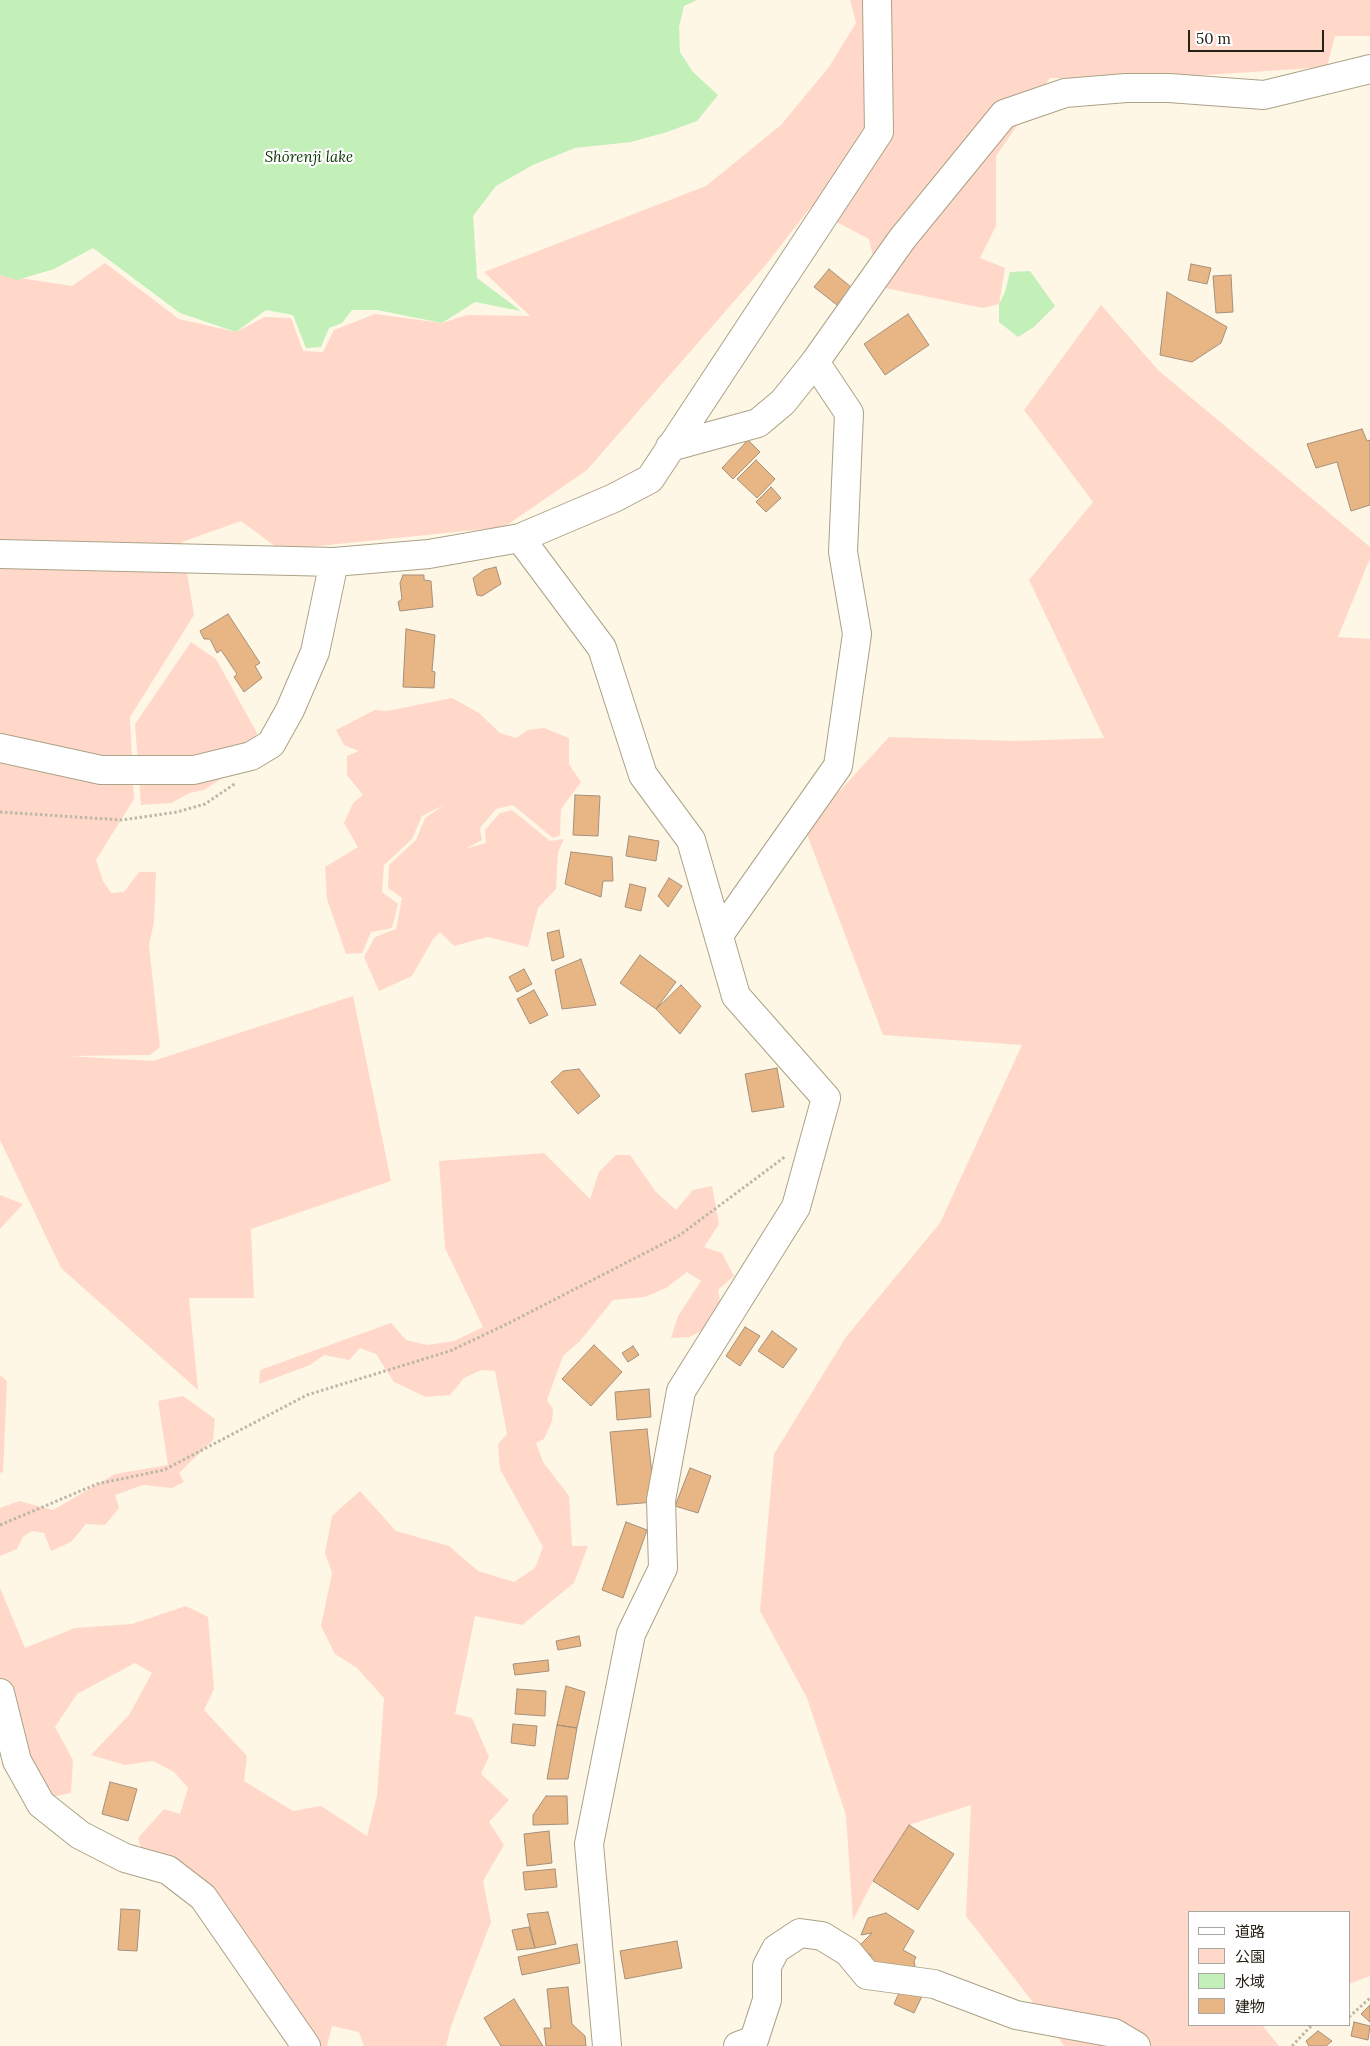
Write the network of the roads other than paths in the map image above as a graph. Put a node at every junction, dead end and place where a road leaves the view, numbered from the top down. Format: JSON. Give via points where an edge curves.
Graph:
{"nodes":[{"id":1,"x":877,"y":0,"type":"edge"},
{"id":2,"x":1370,"y":69,"type":"edge"},
{"id":3,"x":815,"y":362,"type":"junction"},
{"id":4,"x":670,"y":447,"type":"junction"},
{"id":5,"x":520,"y":538,"type":"junction"},
{"id":6,"x":0,"y":554,"type":"edge"},
{"id":7,"x":334,"y":562,"type":"junction"},
{"id":8,"x":0,"y":748,"type":"edge"},
{"id":9,"x":719,"y":936,"type":"junction"},
{"id":10,"x":0,"y":1693,"type":"edge"},
{"id":11,"x":306,"y":2046,"type":"edge"},
{"id":12,"x":608,"y":2046,"type":"edge"},
{"id":13,"x":738,"y":2046,"type":"edge"},
{"id":14,"x":1136,"y":2046,"type":"edge"}],
"edges":[{"from":1,"to":4,"type":"street","via":[[879,132]]},
{"from":2,"to":3,"type":"street","via":[[1264,95],[1169,88],[1065,93],[1004,114],[902,239]]},
{"from":3,"to":4,"type":"street","via":[[783,402],[758,423]]},
{"from":3,"to":9,"type":"street","via":[[848,413],[843,552],[857,634],[838,766]]},
{"from":4,"to":5,"type":"street","via":[[650,479]]},
{"from":5,"to":7,"type":"street","via":[[429,554]]},
{"from":5,"to":9,"type":"street","via":[[602,648],[643,774],[692,840]]},
{"from":6,"to":7,"type":"street"},
{"from":7,"to":8,"type":"street","via":[[312,661],[271,744],[250,756],[194,770],[101,770]]},
{"from":9,"to":12,"type":"street","via":[[736,996],[826,1098],[796,1207],[681,1391],[661,1500],[663,1568],[632,1634],[589,1844]]},
{"from":10,"to":11,"type":"street","via":[[17,1761],[42,1804],[80,1835],[125,1858],[168,1870],[203,1897]]},
{"from":13,"to":14,"type":"street","via":[[754,2040],[767,2000],[768,1966],[776,1949],[800,1933],[822,1936],[848,1952],[867,1975],[934,1984],[1016,2015],[1114,2033]]}]}
